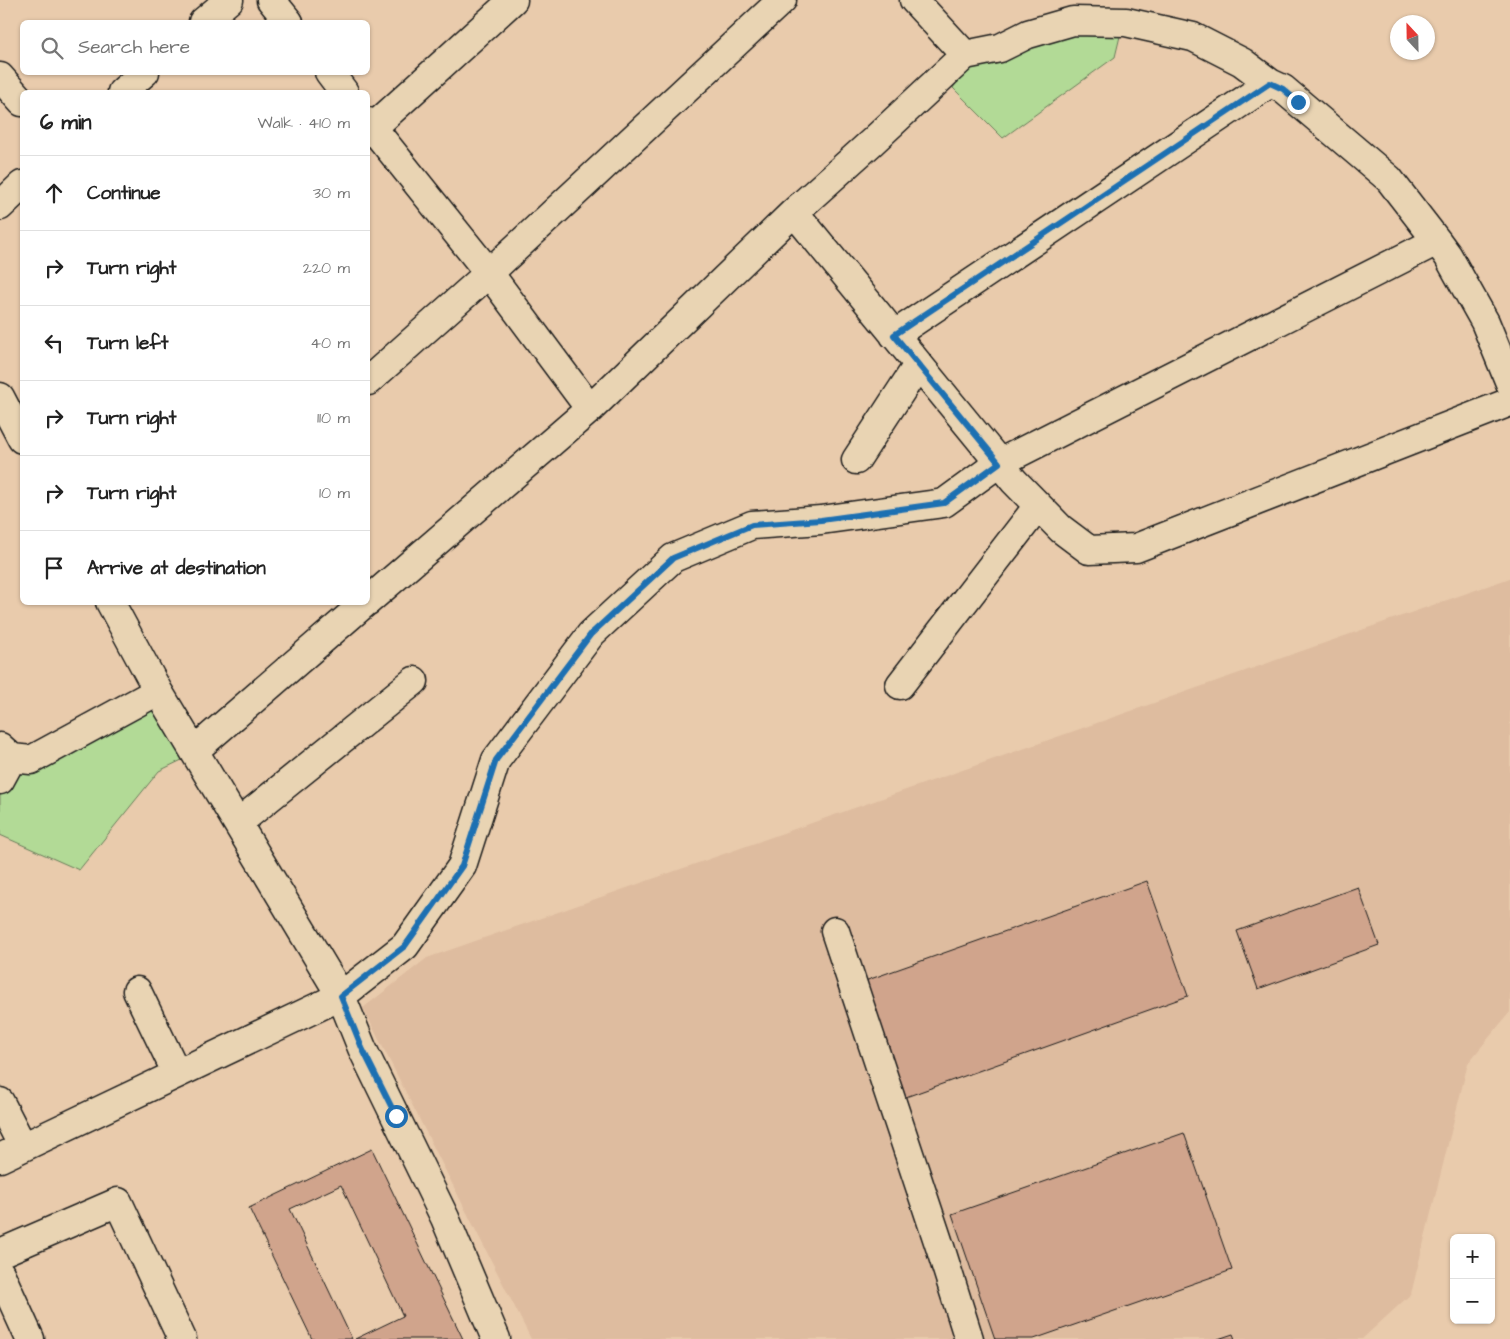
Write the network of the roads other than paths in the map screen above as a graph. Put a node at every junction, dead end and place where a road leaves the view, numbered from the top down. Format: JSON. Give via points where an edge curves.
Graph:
{"nodes":[{"id":1,"x":229,"y":0,"type":"edge"},
{"id":2,"x":271,"y":0,"type":"edge"},
{"id":3,"x":512,"y":0,"type":"edge"},
{"id":4,"x":782,"y":0,"type":"edge"},
{"id":5,"x":914,"y":0,"type":"edge"},
{"id":6,"x":205,"y":20,"type":"edge"},
{"id":7,"x":287,"y":20,"type":"edge"},
{"id":8,"x":965,"y":55,"type":"junction"},
{"id":9,"x":142,"y":75,"type":"edge"},
{"id":10,"x":331,"y":75,"type":"edge"},
{"id":11,"x":0,"y":77,"type":"edge"},
{"id":12,"x":1270,"y":83,"type":"junction"},
{"id":13,"x":124,"y":90,"type":"edge"},
{"id":14,"x":342,"y":90,"type":"edge"},
{"id":15,"x":20,"y":100,"type":"edge"},
{"id":16,"x":370,"y":126,"type":"edge"},
{"id":17,"x":370,"y":128,"type":"edge"},
{"id":18,"x":20,"y":187,"type":"edge"},
{"id":19,"x":0,"y":206,"type":"edge"},
{"id":20,"x":794,"y":212,"type":"junction"},
{"id":21,"x":1437,"y":241,"type":"junction"},
{"id":22,"x":489,"y":273,"type":"junction"},
{"id":23,"x":894,"y":335,"type":"junction"},
{"id":24,"x":918,"y":365,"type":"junction"},
{"id":25,"x":370,"y":379,"type":"edge"},
{"id":26,"x":1510,"y":383,"type":"edge"},
{"id":27,"x":0,"y":397,"type":"edge"},
{"id":28,"x":1510,"y":402,"type":"edge"},
{"id":29,"x":590,"y":409,"type":"junction"},
{"id":30,"x":20,"y":432,"type":"edge"},
{"id":31,"x":856,"y":460,"type":"dead end"},
{"id":32,"x":999,"y":463,"type":"junction"},
{"id":33,"x":1038,"y":506,"type":"junction"},
{"id":34,"x":370,"y":599,"type":"edge"},
{"id":35,"x":115,"y":605,"type":"edge"},
{"id":36,"x":364,"y":605,"type":"edge"},
{"id":37,"x":414,"y":681,"type":"dead end"},
{"id":38,"x":900,"y":685,"type":"dead end"},
{"id":39,"x":158,"y":691,"type":"junction"},
{"id":40,"x":195,"y":750,"type":"junction"},
{"id":41,"x":4,"y":762,"type":"edge"},
{"id":42,"x":238,"y":823,"type":"junction"},
{"id":43,"x":835,"y":931,"type":"dead end"},
{"id":44,"x":137,"y":991,"type":"dead end"},
{"id":45,"x":341,"y":996,"type":"junction"},
{"id":46,"x":177,"y":1074,"type":"junction"},
{"id":47,"x":0,"y":1102,"type":"edge"},
{"id":48,"x":12,"y":1153,"type":"edge"},
{"id":49,"x":0,"y":1253,"type":"edge"},
{"id":50,"x":0,"y":1272,"type":"edge"},
{"id":51,"x":30,"y":1339,"type":"edge"},
{"id":52,"x":182,"y":1339,"type":"edge"},
{"id":53,"x":496,"y":1339,"type":"edge"},
{"id":54,"x":969,"y":1339,"type":"edge"}],
"edges":[{"from":1,"to":6,"type":"street"},
{"from":2,"to":7,"type":"street"},
{"from":3,"to":16,"type":"street"},
{"from":4,"to":22,"type":"street"},
{"from":5,"to":8,"type":"street"},
{"from":8,"to":12,"type":"street","via":[[1000,48],[1028,34],[1073,21],[1126,22],[1193,37],[1242,62]]},
{"from":8,"to":20,"type":"street"},
{"from":9,"to":13,"type":"street"},
{"from":10,"to":14,"type":"street"},
{"from":11,"to":15,"type":"street"},
{"from":12,"to":21,"type":"street","via":[[1283,89],[1389,180]]},
{"from":12,"to":23,"type":"street"},
{"from":17,"to":22,"type":"street"},
{"from":18,"to":19,"type":"street"},
{"from":20,"to":23,"type":"street"},
{"from":20,"to":29,"type":"street"},
{"from":21,"to":26,"type":"street","via":[[1485,322]]},
{"from":21,"to":32,"type":"street"},
{"from":22,"to":25,"type":"street"},
{"from":22,"to":29,"type":"street"},
{"from":23,"to":24,"type":"street"},
{"from":24,"to":31,"type":"street"},
{"from":24,"to":32,"type":"street"},
{"from":27,"to":30,"type":"street"},
{"from":28,"to":33,"type":"street","via":[[1136,548],[1089,550]]},
{"from":29,"to":34,"type":"street"},
{"from":32,"to":33,"type":"street"},
{"from":32,"to":45,"type":"street","via":[[944,503],[821,520],[752,525],[673,558],[591,634],[496,760],[462,866],[405,946]]},
{"from":33,"to":38,"type":"street"},
{"from":35,"to":39,"type":"street"},
{"from":36,"to":40,"type":"street"},
{"from":37,"to":42,"type":"street"},
{"from":39,"to":40,"type":"street"},
{"from":39,"to":41,"type":"street","via":[[31,760]]},
{"from":40,"to":42,"type":"street"},
{"from":42,"to":45,"type":"street"},
{"from":43,"to":54,"type":"street"},
{"from":44,"to":46,"type":"street"},
{"from":45,"to":46,"type":"street"},
{"from":45,"to":53,"type":"street","via":[[362,1048],[445,1218]]},
{"from":46,"to":48,"type":"street"},
{"from":47,"to":48,"type":"street"},
{"from":49,"to":52,"type":"street","via":[[118,1202]]},
{"from":50,"to":51,"type":"street"}]}
